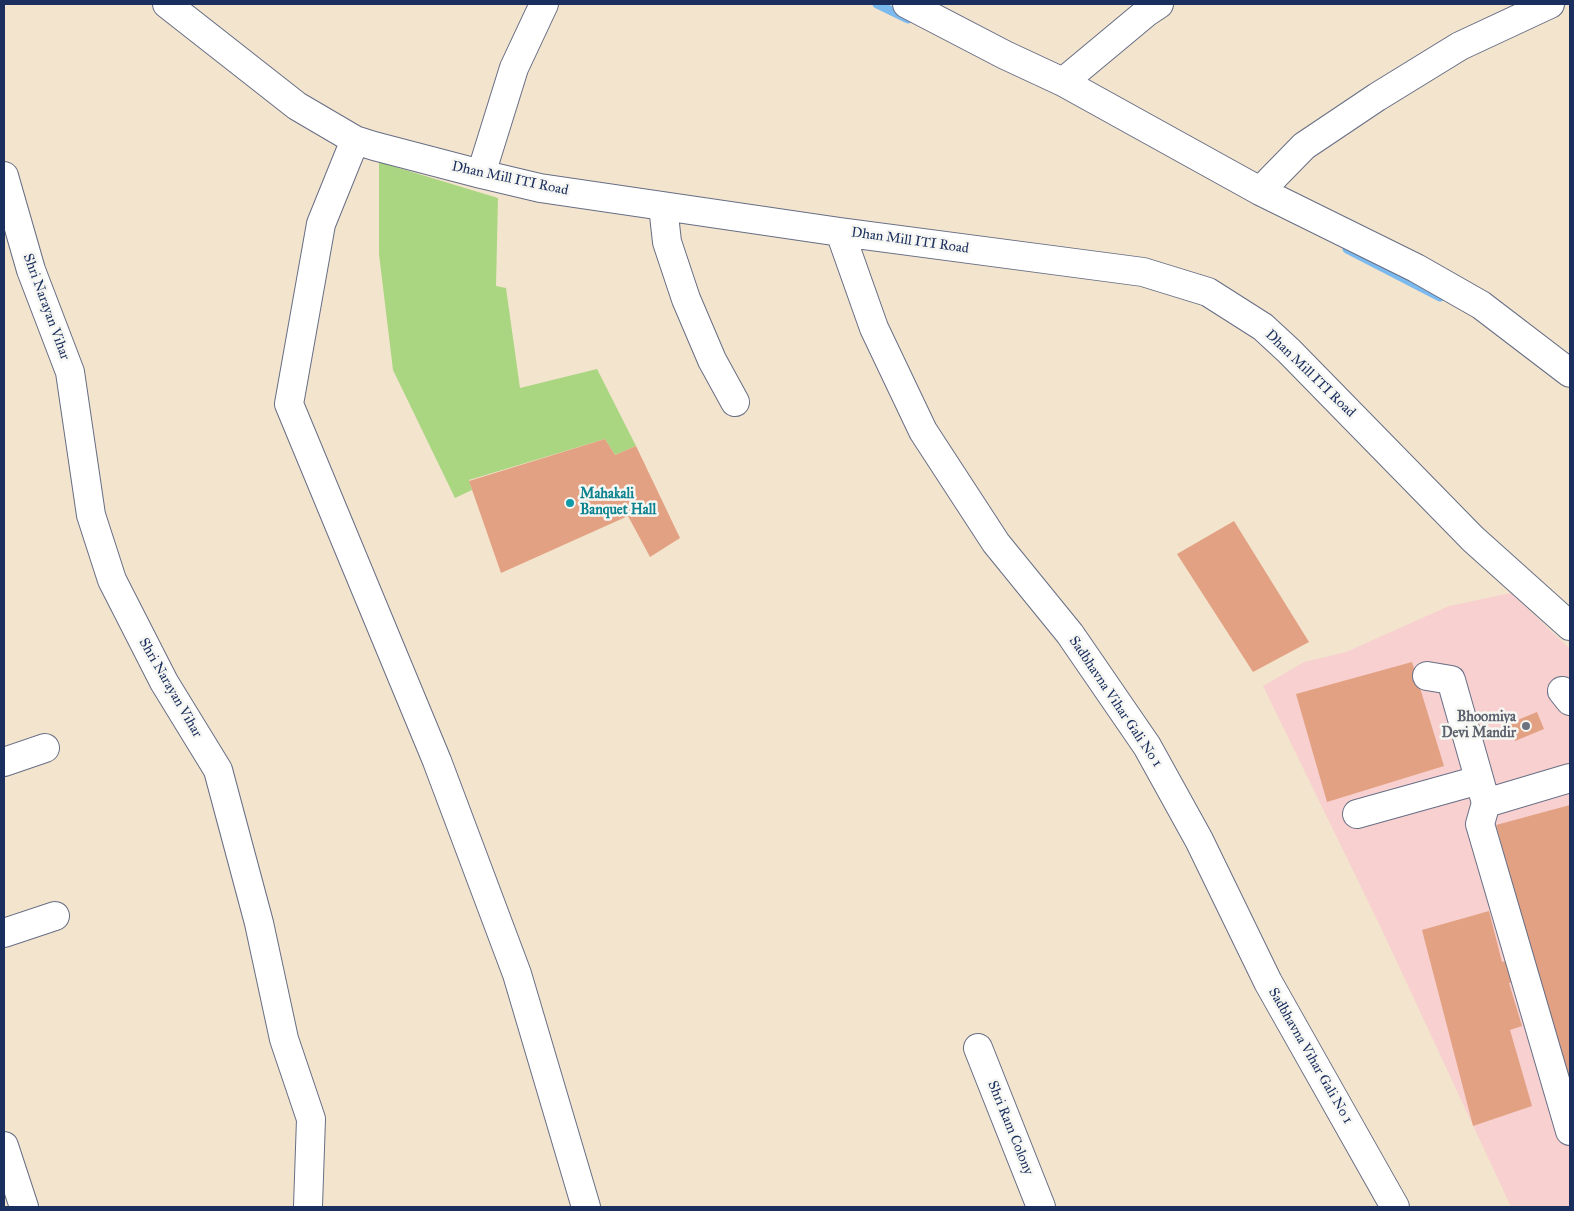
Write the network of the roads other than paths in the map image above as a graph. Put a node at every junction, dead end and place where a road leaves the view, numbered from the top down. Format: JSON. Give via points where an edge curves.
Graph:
{"nodes":[{"id":1,"x":167,"y":4,"type":"edge"},
{"id":2,"x":544,"y":4,"type":"edge"},
{"id":3,"x":907,"y":4,"type":"edge"},
{"id":4,"x":1159,"y":4,"type":"edge"},
{"id":5,"x":1550,"y":4,"type":"edge"},
{"id":6,"x":1063,"y":82,"type":"junction"},
{"id":7,"x":355,"y":140,"type":"junction"},
{"id":8,"x":481,"y":174,"type":"junction"},
{"id":9,"x":4,"y":176,"type":"edge"},
{"id":10,"x":1260,"y":191,"type":"junction"},
{"id":11,"x":663,"y":206,"type":"junction"},
{"id":12,"x":840,"y":232,"type":"junction"},
{"id":13,"x":1565,"y":362,"type":"edge"},
{"id":14,"x":734,"y":402,"type":"dead end"},
{"id":15,"x":1570,"y":626,"type":"edge"},
{"id":16,"x":1428,"y":676,"type":"dead end"},
{"id":17,"x":46,"y":748,"type":"dead end"},
{"id":18,"x":4,"y":762,"type":"edge"},
{"id":19,"x":1570,"y":778,"type":"edge"},
{"id":20,"x":1482,"y":792,"type":"junction"},
{"id":21,"x":1357,"y":814,"type":"dead end"},
{"id":22,"x":55,"y":916,"type":"dead end"},
{"id":23,"x":4,"y":933,"type":"edge"},
{"id":24,"x":978,"y":1048,"type":"dead end"},
{"id":25,"x":1570,"y":1131,"type":"edge"},
{"id":26,"x":4,"y":1146,"type":"edge"},
{"id":27,"x":308,"y":1206,"type":"dead end"},
{"id":28,"x":24,"y":1207,"type":"edge"},
{"id":29,"x":586,"y":1207,"type":"edge"},
{"id":30,"x":1041,"y":1207,"type":"edge"},
{"id":31,"x":1395,"y":1207,"type":"edge"}],
"edges":[{"from":1,"to":7,"type":"street","name":"Dhan Mill ITI Road","via":[[297,106]]},
{"from":2,"to":8,"type":"street","via":[[514,68]]},
{"from":3,"to":6,"type":"street"},
{"from":4,"to":6,"type":"street"},
{"from":5,"to":10,"type":"street","via":[[1460,46],[1377,97],[1304,146]]},
{"from":6,"to":10,"type":"street"},
{"from":7,"to":8,"type":"street","name":"Dhan Mill ITI Road"},
{"from":7,"to":29,"type":"street","via":[[322,224],[289,404],[437,761],[514,964]]},
{"from":8,"to":11,"type":"street","name":"Dhan Mill ITI Road","via":[[540,188]]},
{"from":9,"to":27,"type":"street","name":"Shri Narayan Vihar","via":[[31,270],[70,372],[91,515],[112,580],[164,682],[218,770],[259,923],[284,1039],[311,1119]]},
{"from":10,"to":13,"type":"street","via":[[1416,268],[1481,305]]},
{"from":11,"to":12,"type":"street","name":"Dhan Mill ITI Road"},
{"from":11,"to":14,"type":"street","via":[[667,242],[686,299]]},
{"from":12,"to":15,"type":"street","name":"Dhan Mill ITI Road","via":[[1143,272],[1208,292],[1263,327],[1473,539]]},
{"from":12,"to":31,"type":"street","name":"Sadbhavna Vihar Gali No 1","via":[[874,328],[922,431],[996,543],[1070,634],[1147,746],[1199,840],[1268,982]]},
{"from":16,"to":20,"type":"street","via":[[1451,680]]},
{"from":17,"to":18,"type":"street"},
{"from":19,"to":20,"type":"street"},
{"from":20,"to":21,"type":"street"},
{"from":20,"to":25,"type":"street","via":[[1480,824]]},
{"from":22,"to":23,"type":"street"},
{"from":24,"to":30,"type":"street","name":"Shri Ram Colony"},
{"from":26,"to":28,"type":"street"}]}
